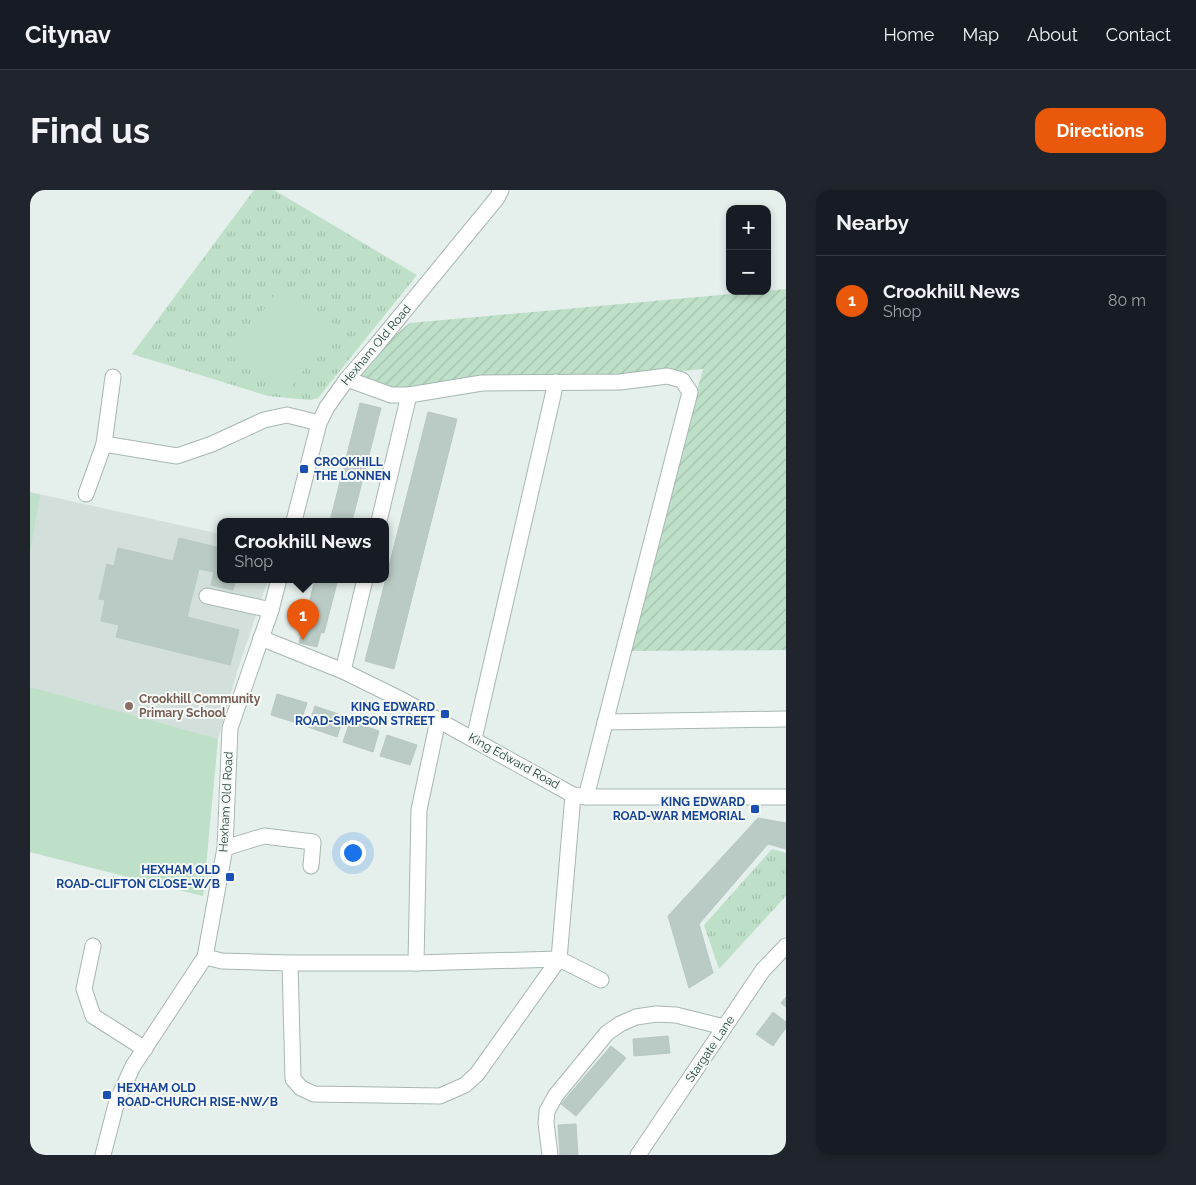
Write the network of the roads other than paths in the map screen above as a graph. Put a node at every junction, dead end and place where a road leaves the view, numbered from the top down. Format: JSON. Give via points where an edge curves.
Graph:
{"nodes":[{"id":1,"x":501,"y":190,"type":"edge"},
{"id":2,"x":113,"y":377,"type":"dead end"},
{"id":3,"x":347,"y":379,"type":"junction"},
{"id":4,"x":556,"y":382,"type":"junction"},
{"id":5,"x":408,"y":395,"type":"junction"},
{"id":6,"x":319,"y":423,"type":"junction"},
{"id":7,"x":104,"y":444,"type":"junction"},
{"id":8,"x":86,"y":494,"type":"dead end"},
{"id":9,"x":295,"y":518,"type":"edge"},
{"id":10,"x":380,"y":518,"type":"edge"},
{"id":11,"x":278,"y":583,"type":"edge"},
{"id":12,"x":364,"y":583,"type":"edge"},
{"id":13,"x":207,"y":596,"type":"dead end"},
{"id":14,"x":271,"y":610,"type":"junction"},
{"id":15,"x":262,"y":638,"type":"junction"},
{"id":16,"x":344,"y":671,"type":"junction"},
{"id":17,"x":786,"y":719,"type":"edge"},
{"id":18,"x":438,"y":720,"type":"junction"},
{"id":19,"x":605,"y":722,"type":"junction"},
{"id":20,"x":474,"y":739,"type":"junction"},
{"id":21,"x":580,"y":796,"type":"junction"},
{"id":22,"x":786,"y":797,"type":"edge"},
{"id":23,"x":225,"y":848,"type":"junction"},
{"id":24,"x":311,"y":866,"type":"dead end"},
{"id":25,"x":93,"y":946,"type":"dead end"},
{"id":26,"x":786,"y":946,"type":"edge"},
{"id":27,"x":206,"y":957,"type":"junction"},
{"id":28,"x":559,"y":959,"type":"junction"},
{"id":29,"x":290,"y":963,"type":"junction"},
{"id":30,"x":416,"y":963,"type":"junction"},
{"id":31,"x":601,"y":980,"type":"dead end"},
{"id":32,"x":724,"y":1027,"type":"junction"},
{"id":33,"x":144,"y":1049,"type":"junction"},
{"id":34,"x":104,"y":1155,"type":"edge"},
{"id":35,"x":550,"y":1155,"type":"edge"},
{"id":36,"x":638,"y":1155,"type":"edge"}],
"edges":[{"from":1,"to":3,"type":"street","name":"Hexham Old Road"},
{"from":2,"to":7,"type":"street"},
{"from":3,"to":5,"type":"street","via":[[391,396]]},
{"from":3,"to":6,"type":"street","name":"Hexham Old Road"},
{"from":4,"to":5,"type":"street","via":[[482,383]]},
{"from":4,"to":19,"type":"street","via":[[620,382],[667,376],[682,380],[690,392]]},
{"from":4,"to":20,"type":"street"},
{"from":5,"to":10,"type":"street"},
{"from":6,"to":7,"type":"street","via":[[287,415],[264,420],[177,456]]},
{"from":6,"to":9,"type":"street","name":"Hexham Old Road"},
{"from":7,"to":8,"type":"street"},
{"from":11,"to":14,"type":"street","name":"Hexham Old Road"},
{"from":12,"to":16,"type":"street"},
{"from":13,"to":14,"type":"street"},
{"from":14,"to":15,"type":"street","name":"Hexham Old Road"},
{"from":15,"to":16,"type":"street","name":"King Edward Road"},
{"from":15,"to":23,"type":"street","name":"Hexham Old Road","via":[[230,728]]},
{"from":16,"to":18,"type":"street","name":"King Edward Road"},
{"from":17,"to":19,"type":"street"},
{"from":18,"to":20,"type":"street","name":"King Edward Road"},
{"from":18,"to":30,"type":"street","via":[[419,810]]},
{"from":19,"to":21,"type":"street"},
{"from":20,"to":21,"type":"street","name":"King Edward Road"},
{"from":21,"to":22,"type":"street","name":"King Edward Road"},
{"from":21,"to":28,"type":"street"},
{"from":23,"to":24,"type":"street","via":[[264,836],[313,842]]},
{"from":23,"to":27,"type":"street","name":"Hexham Old Road"},
{"from":25,"to":33,"type":"street","via":[[84,989],[93,1016]]},
{"from":26,"to":32,"type":"street","name":"Stargate Lane","via":[[763,970]]},
{"from":27,"to":29,"type":"street","via":[[222,961]]},
{"from":27,"to":33,"type":"street","name":"Hexham Old Road"},
{"from":28,"to":29,"type":"street","via":[[477,1074],[466,1086],[440,1096],[314,1094],[301,1088],[293,1079]]},
{"from":28,"to":30,"type":"street"},
{"from":28,"to":31,"type":"street"},
{"from":29,"to":30,"type":"street"},
{"from":32,"to":35,"type":"street","via":[[676,1014],[656,1014],[636,1017],[607,1033],[556,1095],[547,1111]]},
{"from":32,"to":36,"type":"street","name":"Stargate Lane"},
{"from":33,"to":34,"type":"street","name":"Hexham Old Road","via":[[117,1101]]}]}
